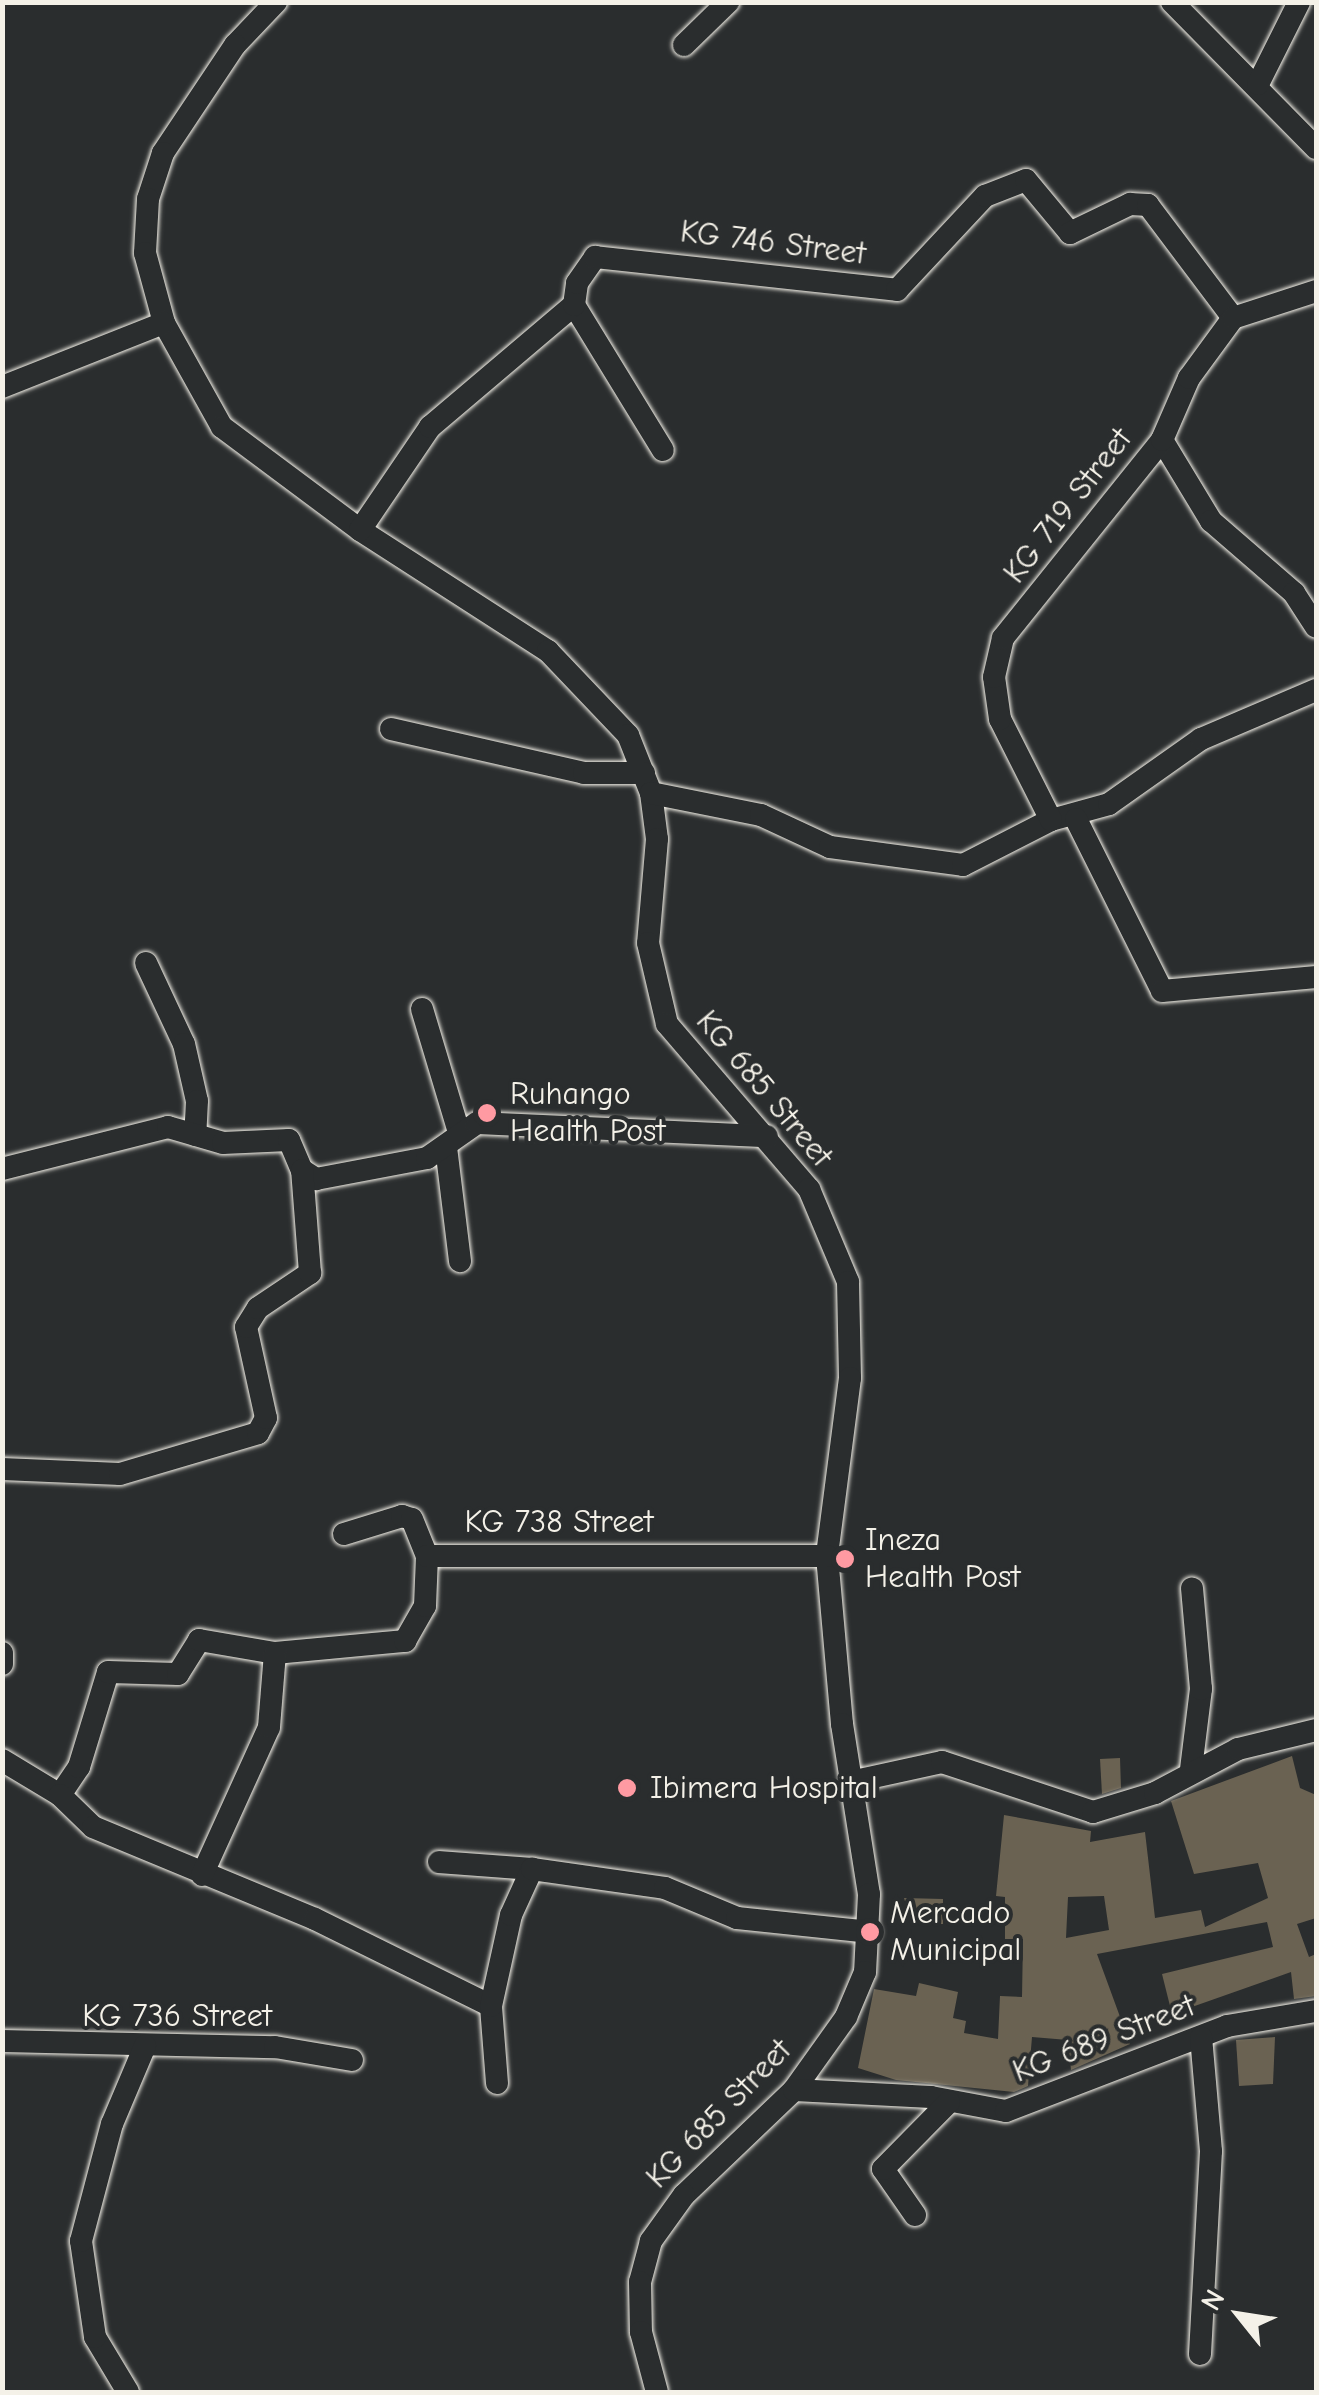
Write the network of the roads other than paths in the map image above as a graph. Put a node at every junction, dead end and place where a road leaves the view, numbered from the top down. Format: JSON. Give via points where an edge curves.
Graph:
{"nodes":[{"id":1,"x":276,"y":2,"type":"edge"},
{"id":2,"x":728,"y":2,"type":"edge"},
{"id":3,"x":1172,"y":2,"type":"edge"},
{"id":4,"x":1299,"y":2,"type":"edge"},
{"id":5,"x":684,"y":44,"type":"dead end"},
{"id":6,"x":1258,"y":84,"type":"junction"},
{"id":7,"x":1316,"y":148,"type":"edge"},
{"id":8,"x":1316,"y":291,"type":"edge"},
{"id":9,"x":574,"y":306,"type":"junction"},
{"id":10,"x":1233,"y":318,"type":"junction"},
{"id":11,"x":164,"y":323,"type":"junction"},
{"id":12,"x":2,"y":387,"type":"edge"},
{"id":13,"x":1162,"y":440,"type":"junction"},
{"id":14,"x":663,"y":450,"type":"dead end"},
{"id":15,"x":360,"y":530,"type":"junction"},
{"id":16,"x":1316,"y":626,"type":"edge"},
{"id":17,"x":1316,"y":690,"type":"edge"},
{"id":18,"x":391,"y":729,"type":"dead end"},
{"id":19,"x":647,"y":783,"type":"junction"},
{"id":20,"x":1076,"y":819,"type":"junction"},
{"id":21,"x":1051,"y":820,"type":"junction"},
{"id":22,"x":146,"y":963,"type":"dead end"},
{"id":23,"x":1316,"y":978,"type":"edge"},
{"id":24,"x":422,"y":1010,"type":"dead end"},
{"id":25,"x":195,"y":1135,"type":"junction"},
{"id":26,"x":766,"y":1136,"type":"junction"},
{"id":27,"x":452,"y":1138,"type":"junction"},
{"id":28,"x":2,"y":1169,"type":"edge"},
{"id":29,"x":302,"y":1170,"type":"junction"},
{"id":30,"x":460,"y":1262,"type":"dead end"},
{"id":31,"x":2,"y":1469,"type":"edge"},
{"id":32,"x":344,"y":1534,"type":"dead end"},
{"id":33,"x":428,"y":1556,"type":"junction"},
{"id":34,"x":827,"y":1556,"type":"junction"},
{"id":35,"x":1192,"y":1588,"type":"dead end"},
{"id":36,"x":275,"y":1653,"type":"junction"},
{"id":37,"x":2,"y":1654,"type":"edge"},
{"id":38,"x":2,"y":1664,"type":"edge"},
{"id":39,"x":1316,"y":1730,"type":"edge"},
{"id":40,"x":2,"y":1760,"type":"edge"},
{"id":41,"x":1192,"y":1770,"type":"junction"},
{"id":42,"x":856,"y":1781,"type":"junction"},
{"id":43,"x":60,"y":1795,"type":"junction"},
{"id":44,"x":438,"y":1862,"type":"dead end"},
{"id":45,"x":532,"y":1868,"type":"junction"},
{"id":46,"x":202,"y":1875,"type":"junction"},
{"id":47,"x":870,"y":1932,"type":"junction"},
{"id":48,"x":491,"y":2006,"type":"junction"},
{"id":49,"x":1316,"y":2011,"type":"edge"},
{"id":50,"x":1201,"y":2037,"type":"junction"},
{"id":51,"x":2,"y":2041,"type":"edge"},
{"id":52,"x":145,"y":2046,"type":"junction"},
{"id":53,"x":352,"y":2060,"type":"dead end"},
{"id":54,"x":496,"y":2083,"type":"dead end"},
{"id":55,"x":794,"y":2090,"type":"junction"},
{"id":56,"x":949,"y":2102,"type":"junction"},
{"id":57,"x":915,"y":2215,"type":"dead end"},
{"id":58,"x":1200,"y":2354,"type":"dead end"},
{"id":59,"x":128,"y":2392,"type":"edge"},
{"id":60,"x":657,"y":2392,"type":"edge"}],
"edges":[{"from":1,"to":11,"type":"street","name":"KG 685 Street","via":[[198,96],[158,168],[145,253]]},
{"from":2,"to":5,"type":"street"},
{"from":3,"to":6,"type":"street"},
{"from":4,"to":6,"type":"street"},
{"from":6,"to":7,"type":"street"},
{"from":8,"to":10,"type":"street"},
{"from":9,"to":10,"type":"street","name":"KG 746 Street","via":[[577,283],[596,257],[897,290],[985,196],[1026,180],[1070,233],[1130,204],[1148,205]]},
{"from":9,"to":14,"type":"street"},
{"from":9,"to":15,"type":"street","name":"KG 746 Street","via":[[430,427]]},
{"from":10,"to":13,"type":"street","name":"KG 719 Street","via":[[1190,378]]},
{"from":11,"to":12,"type":"street"},
{"from":11,"to":15,"type":"street","name":"KG 685 Street","via":[[222,427]]},
{"from":13,"to":16,"type":"street","via":[[1211,521],[1294,594]]},
{"from":13,"to":21,"type":"street","name":"KG 719 Street","via":[[1003,638],[994,678],[1000,719]]},
{"from":15,"to":19,"type":"street","name":"KG 685 Street","via":[[548,650],[602,700]]},
{"from":17,"to":20,"type":"street","via":[[1234,721]]},
{"from":18,"to":19,"type":"street"},
{"from":19,"to":21,"type":"street","via":[[761,815],[830,847],[941,864],[1004,851]]},
{"from":19,"to":26,"type":"street","name":"KG 685 Street","via":[[657,840],[648,943],[667,1024],[738,1114]]},
{"from":20,"to":21,"type":"street"},
{"from":20,"to":23,"type":"street","via":[[1162,991]]},
{"from":22,"to":25,"type":"street","via":[[184,1044],[198,1101]]},
{"from":24,"to":27,"type":"street"},
{"from":25,"to":28,"type":"street","via":[[168,1126]]},
{"from":25,"to":29,"type":"street","via":[[223,1144],[288,1140]]},
{"from":26,"to":27,"type":"street","via":[[477,1123]]},
{"from":26,"to":34,"type":"street","name":"KG 685 Street","via":[[809,1189],[848,1282],[850,1378]]},
{"from":27,"to":29,"type":"street","via":[[329,1178]]},
{"from":27,"to":30,"type":"street"},
{"from":29,"to":31,"type":"street","via":[[310,1273],[258,1308],[246,1328],[266,1418],[258,1433],[120,1474]]},
{"from":32,"to":33,"type":"street","via":[[402,1516],[412,1519]]},
{"from":33,"to":34,"type":"street","name":"KG 738 Street"},
{"from":33,"to":36,"type":"street","name":"KG 738 Street","via":[[425,1606],[406,1640]]},
{"from":34,"to":42,"type":"street","name":"KG 685 Street","via":[[842,1724]]},
{"from":35,"to":41,"type":"street","via":[[1201,1689]]},
{"from":36,"to":43,"type":"street","name":"KG 738 Street","via":[[199,1640],[178,1674],[108,1672],[79,1767]]},
{"from":36,"to":46,"type":"street","via":[[269,1727]]},
{"from":37,"to":38,"type":"street"},
{"from":39,"to":41,"type":"street"},
{"from":40,"to":43,"type":"street"},
{"from":41,"to":42,"type":"street","via":[[1156,1793],[1093,1812],[942,1762]]},
{"from":42,"to":47,"type":"street","name":"KG 685 Street"},
{"from":43,"to":46,"type":"street","via":[[92,1827]]},
{"from":44,"to":45,"type":"street"},
{"from":45,"to":47,"type":"street","via":[[665,1888],[737,1918]]},
{"from":45,"to":48,"type":"street","via":[[511,1914]]},
{"from":46,"to":48,"type":"street","via":[[315,1918]]},
{"from":47,"to":55,"type":"street","name":"KG 685 Street","via":[[866,1972],[846,2017]]},
{"from":48,"to":54,"type":"street"},
{"from":49,"to":50,"type":"street","name":"KG 689 Street"},
{"from":50,"to":56,"type":"street","name":"KG 689 Street","via":[[1006,2111]]},
{"from":50,"to":58,"type":"street","via":[[1211,2151]]},
{"from":51,"to":52,"type":"street","name":"KG 736 Street"},
{"from":52,"to":53,"type":"street","name":"KG 736 Street","via":[[275,2047]]},
{"from":52,"to":59,"type":"street","via":[[112,2124],[80,2241],[95,2337]]},
{"from":55,"to":56,"type":"street","name":"KG 689 Street"},
{"from":55,"to":60,"type":"street","name":"KG 685 Street","via":[[684,2195],[651,2241],[640,2282],[641,2332]]},
{"from":56,"to":57,"type":"street","via":[[883,2169]]}]}
